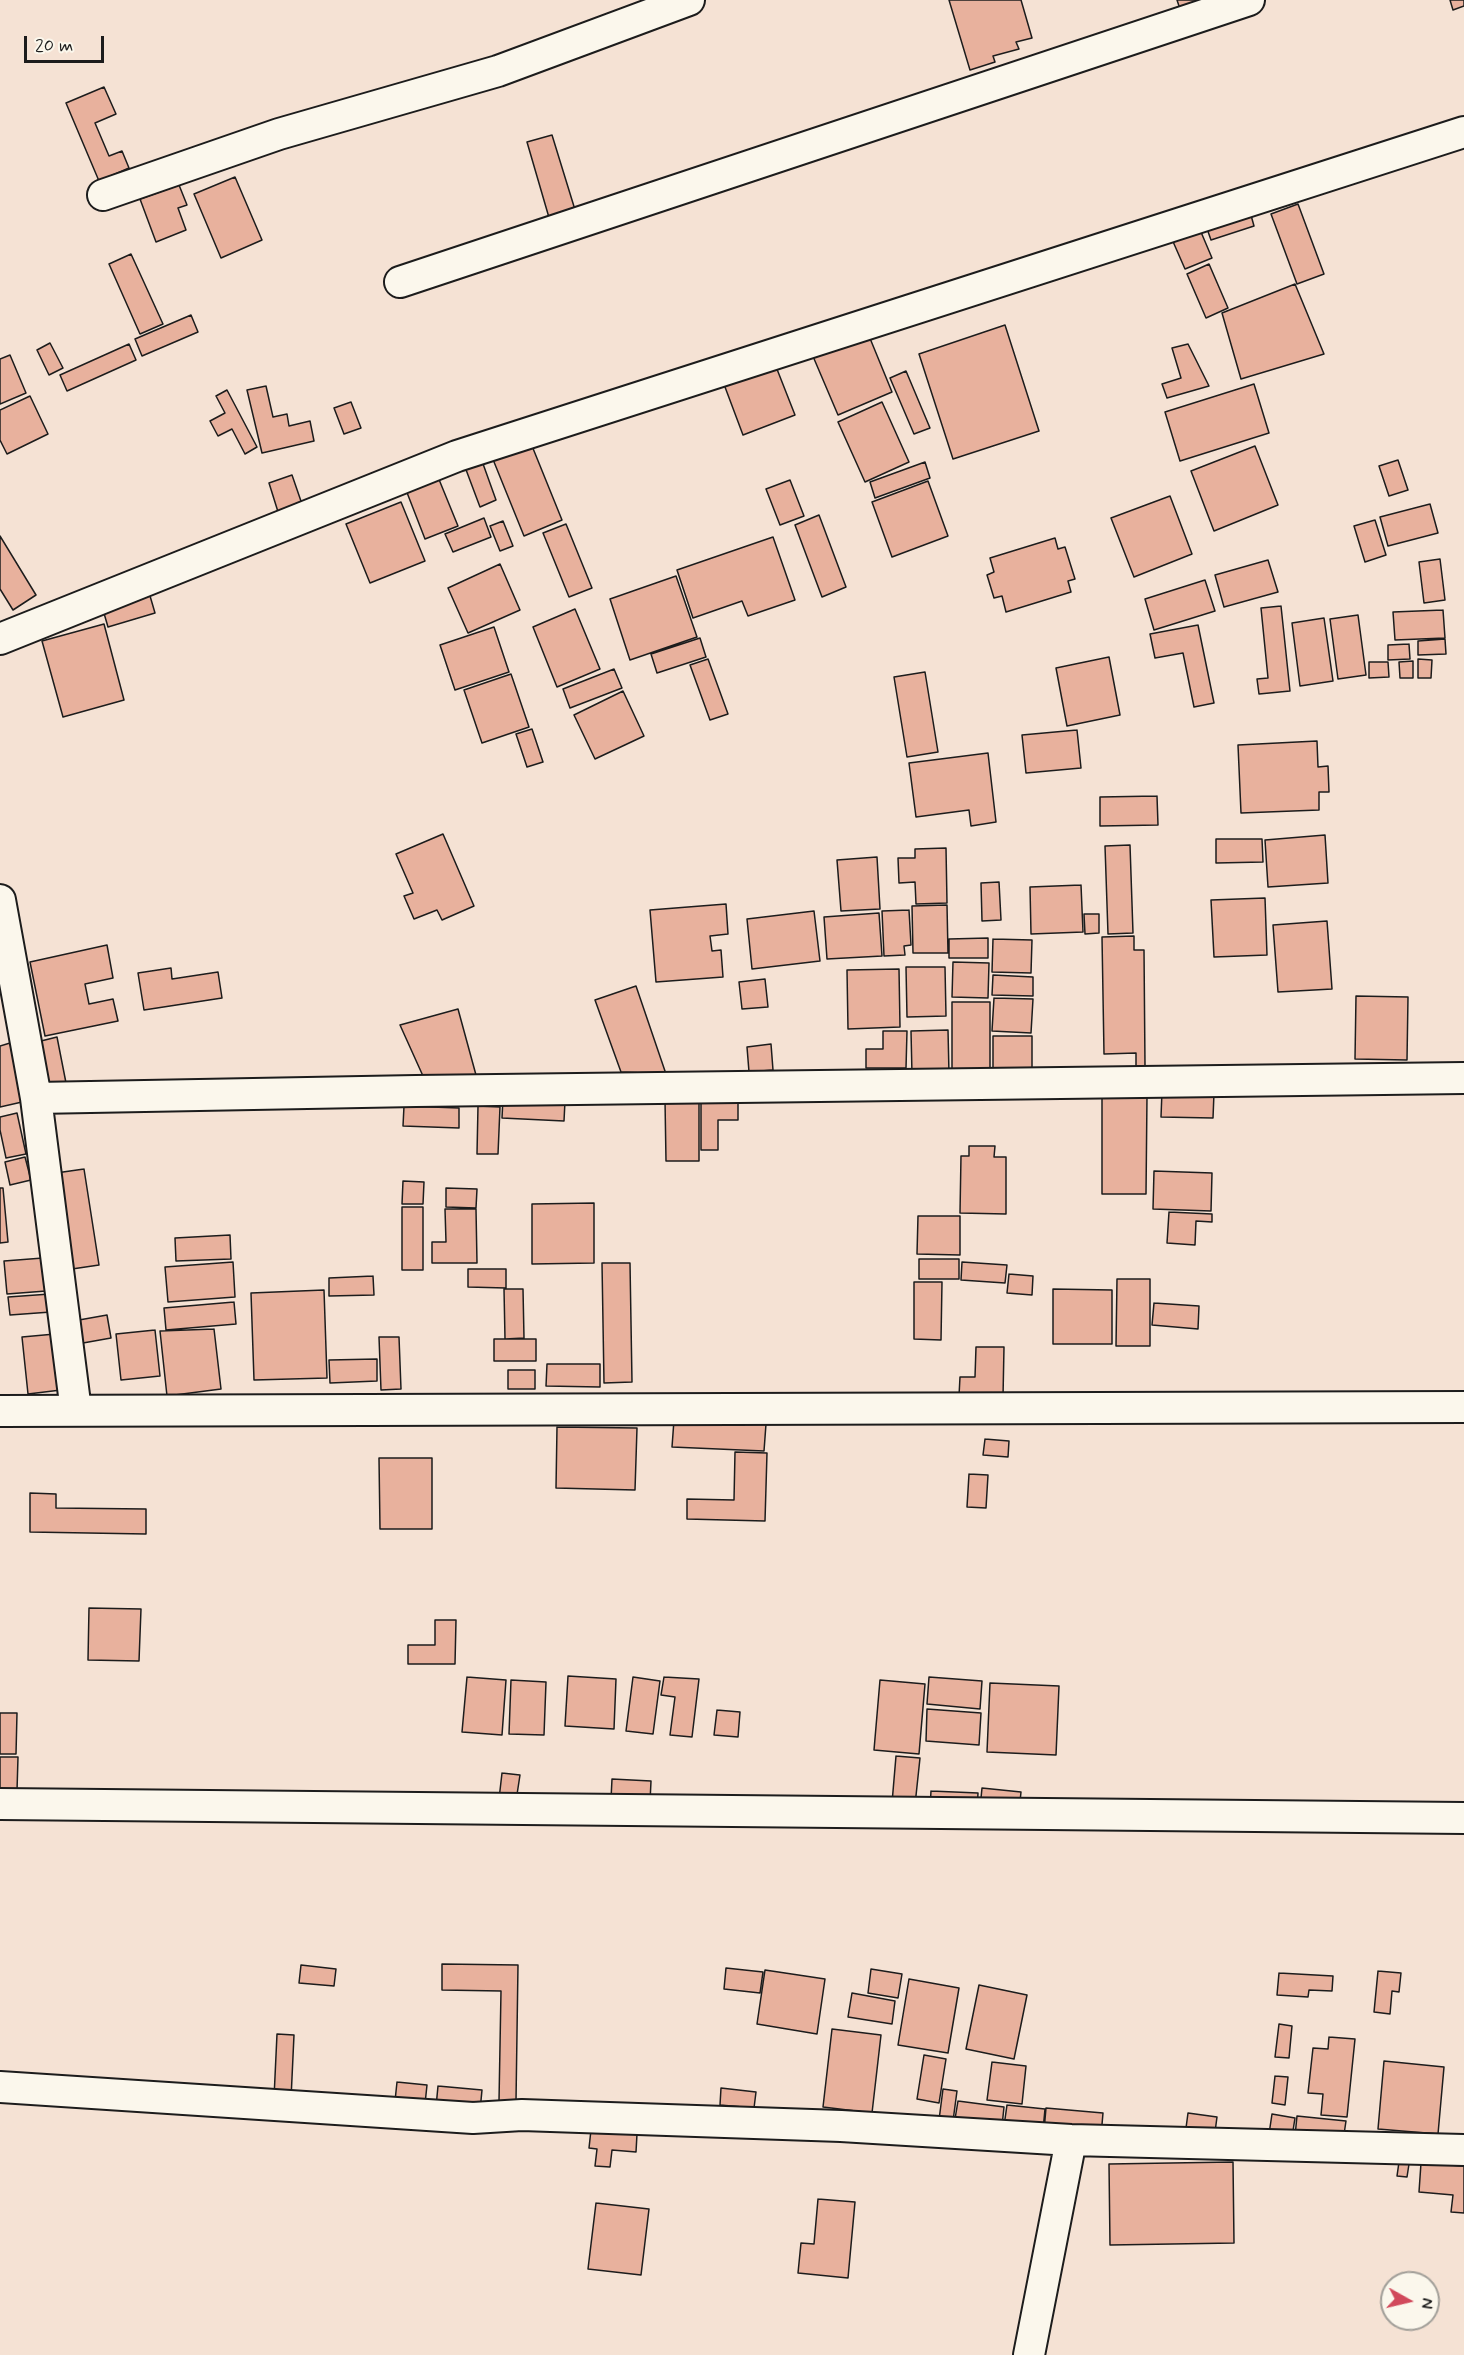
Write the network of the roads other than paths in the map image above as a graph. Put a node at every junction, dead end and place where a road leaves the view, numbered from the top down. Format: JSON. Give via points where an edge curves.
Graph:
{"nodes":[{"id":1,"x":688,"y":0,"type":"edge"},
{"id":2,"x":1249,"y":0,"type":"edge"},
{"id":3,"x":1464,"y":132,"type":"edge"},
{"id":4,"x":103,"y":195,"type":"dead end"},
{"id":5,"x":400,"y":282,"type":"dead end"},
{"id":6,"x":0,"y":639,"type":"edge"},
{"id":7,"x":0,"y":900,"type":"edge"},
{"id":8,"x":1464,"y":1078,"type":"edge"},
{"id":9,"x":36,"y":1098,"type":"junction"},
{"id":10,"x":1464,"y":1407,"type":"edge"},
{"id":11,"x":0,"y":1411,"type":"edge"},
{"id":12,"x":76,"y":1411,"type":"junction"},
{"id":13,"x":0,"y":1804,"type":"edge"},
{"id":14,"x":1464,"y":1818,"type":"edge"},
{"id":15,"x":0,"y":2087,"type":"edge"},
{"id":16,"x":1071,"y":2140,"type":"junction"},
{"id":17,"x":1464,"y":2150,"type":"edge"},
{"id":18,"x":1029,"y":2355,"type":"edge"}],
"edges":[{"from":1,"to":4,"type":"street","via":[[498,71],[279,134]]},
{"from":2,"to":5,"type":"street"},
{"from":3,"to":6,"type":"street","via":[[457,456]]},
{"from":7,"to":9,"type":"street"},
{"from":8,"to":9,"type":"street"},
{"from":9,"to":12,"type":"street"},
{"from":10,"to":12,"type":"street"},
{"from":11,"to":12,"type":"street"},
{"from":13,"to":14,"type":"street"},
{"from":15,"to":16,"type":"street","via":[[473,2118],[522,2115],[841,2126]]},
{"from":16,"to":17,"type":"street"},
{"from":16,"to":18,"type":"street"}]}
